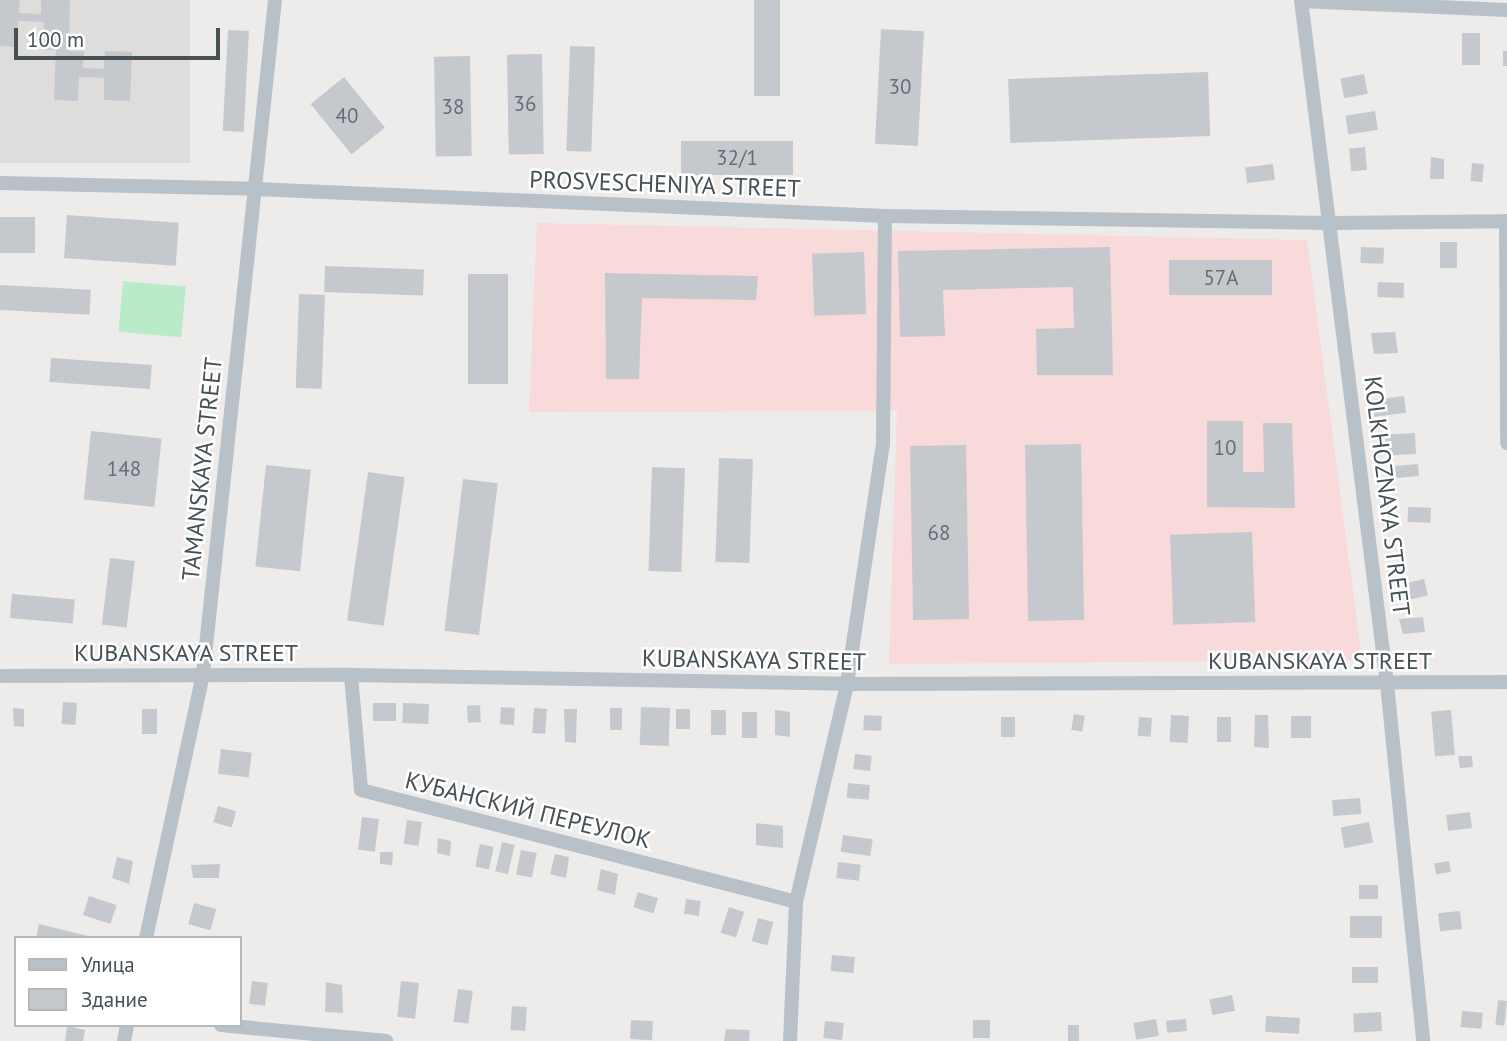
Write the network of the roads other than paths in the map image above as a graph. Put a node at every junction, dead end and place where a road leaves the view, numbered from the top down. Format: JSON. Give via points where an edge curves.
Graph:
{"nodes":[{"id":1,"x":275,"y":0,"type":"edge"},
{"id":2,"x":1301,"y":0,"type":"edge"},
{"id":3,"x":1507,"y":10,"type":"edge"},
{"id":4,"x":0,"y":183,"type":"edge"},
{"id":5,"x":256,"y":189,"type":"junction"},
{"id":6,"x":885,"y":216,"type":"junction"},
{"id":7,"x":1507,"y":221,"type":"edge"},
{"id":8,"x":1329,"y":223,"type":"junction"},
{"id":9,"x":1507,"y":443,"type":"edge"},
{"id":10,"x":203,"y":674,"type":"junction"},
{"id":11,"x":351,"y":675,"type":"junction"},
{"id":12,"x":0,"y":676,"type":"edge"},
{"id":13,"x":1507,"y":682,"type":"edge"},
{"id":14,"x":848,"y":684,"type":"junction"},
{"id":15,"x":1387,"y":684,"type":"junction"},
{"id":16,"x":796,"y":902,"type":"junction"},
{"id":17,"x":146,"y":936,"type":"edge"},
{"id":18,"x":240,"y":1027,"type":"edge"},
{"id":19,"x":367,"y":1040,"type":"edge"},
{"id":20,"x":386,"y":1041,"type":"edge"},
{"id":21,"x":790,"y":1041,"type":"edge"},
{"id":22,"x":1423,"y":1041,"type":"edge"}],
"edges":[{"from":1,"to":5,"type":"street","name":"TAMANSKAYA STREET"},
{"from":2,"to":3,"type":"street"},
{"from":2,"to":8,"type":"street","name":"KOLKHOZNAYA STREET"},
{"from":4,"to":5,"type":"street","name":"PROSVESCHENIYA STREET"},
{"from":5,"to":6,"type":"street","name":"PROSVESCHENIYA STREET"},
{"from":5,"to":10,"type":"street","name":"TAMANSKAYA STREET"},
{"from":6,"to":8,"type":"street","name":"PROSVESCHENIYA STREET"},
{"from":6,"to":14,"type":"street","via":[[883,444]]},
{"from":7,"to":8,"type":"street","name":"PROSVESCHENIYA STREET"},
{"from":7,"to":9,"type":"street"},
{"from":8,"to":15,"type":"street","name":"KOLKHOZNAYA STREET"},
{"from":10,"to":11,"type":"street","name":"KUBANSKAYA STREET"},
{"from":10,"to":12,"type":"street","name":"KUBANSKAYA STREET"},
{"from":10,"to":17,"type":"street","name":"TAMANSKAYA STREET"},
{"from":11,"to":14,"type":"street","name":"KUBANSKAYA STREET"},
{"from":11,"to":16,"type":"street","name":"КУБАНСКИЙ ПЕРЕУЛОК","via":[[361,790]]},
{"from":13,"to":15,"type":"street","name":"KUBANSKAYA STREET"},
{"from":14,"to":15,"type":"street","name":"KUBANSKAYA STREET"},
{"from":14,"to":16,"type":"street"},
{"from":15,"to":22,"type":"street","name":"KOLKHOZNAYA STREET"},
{"from":16,"to":21,"type":"street"},
{"from":18,"to":19,"type":"street"},
{"from":19,"to":20,"type":"street"}]}
